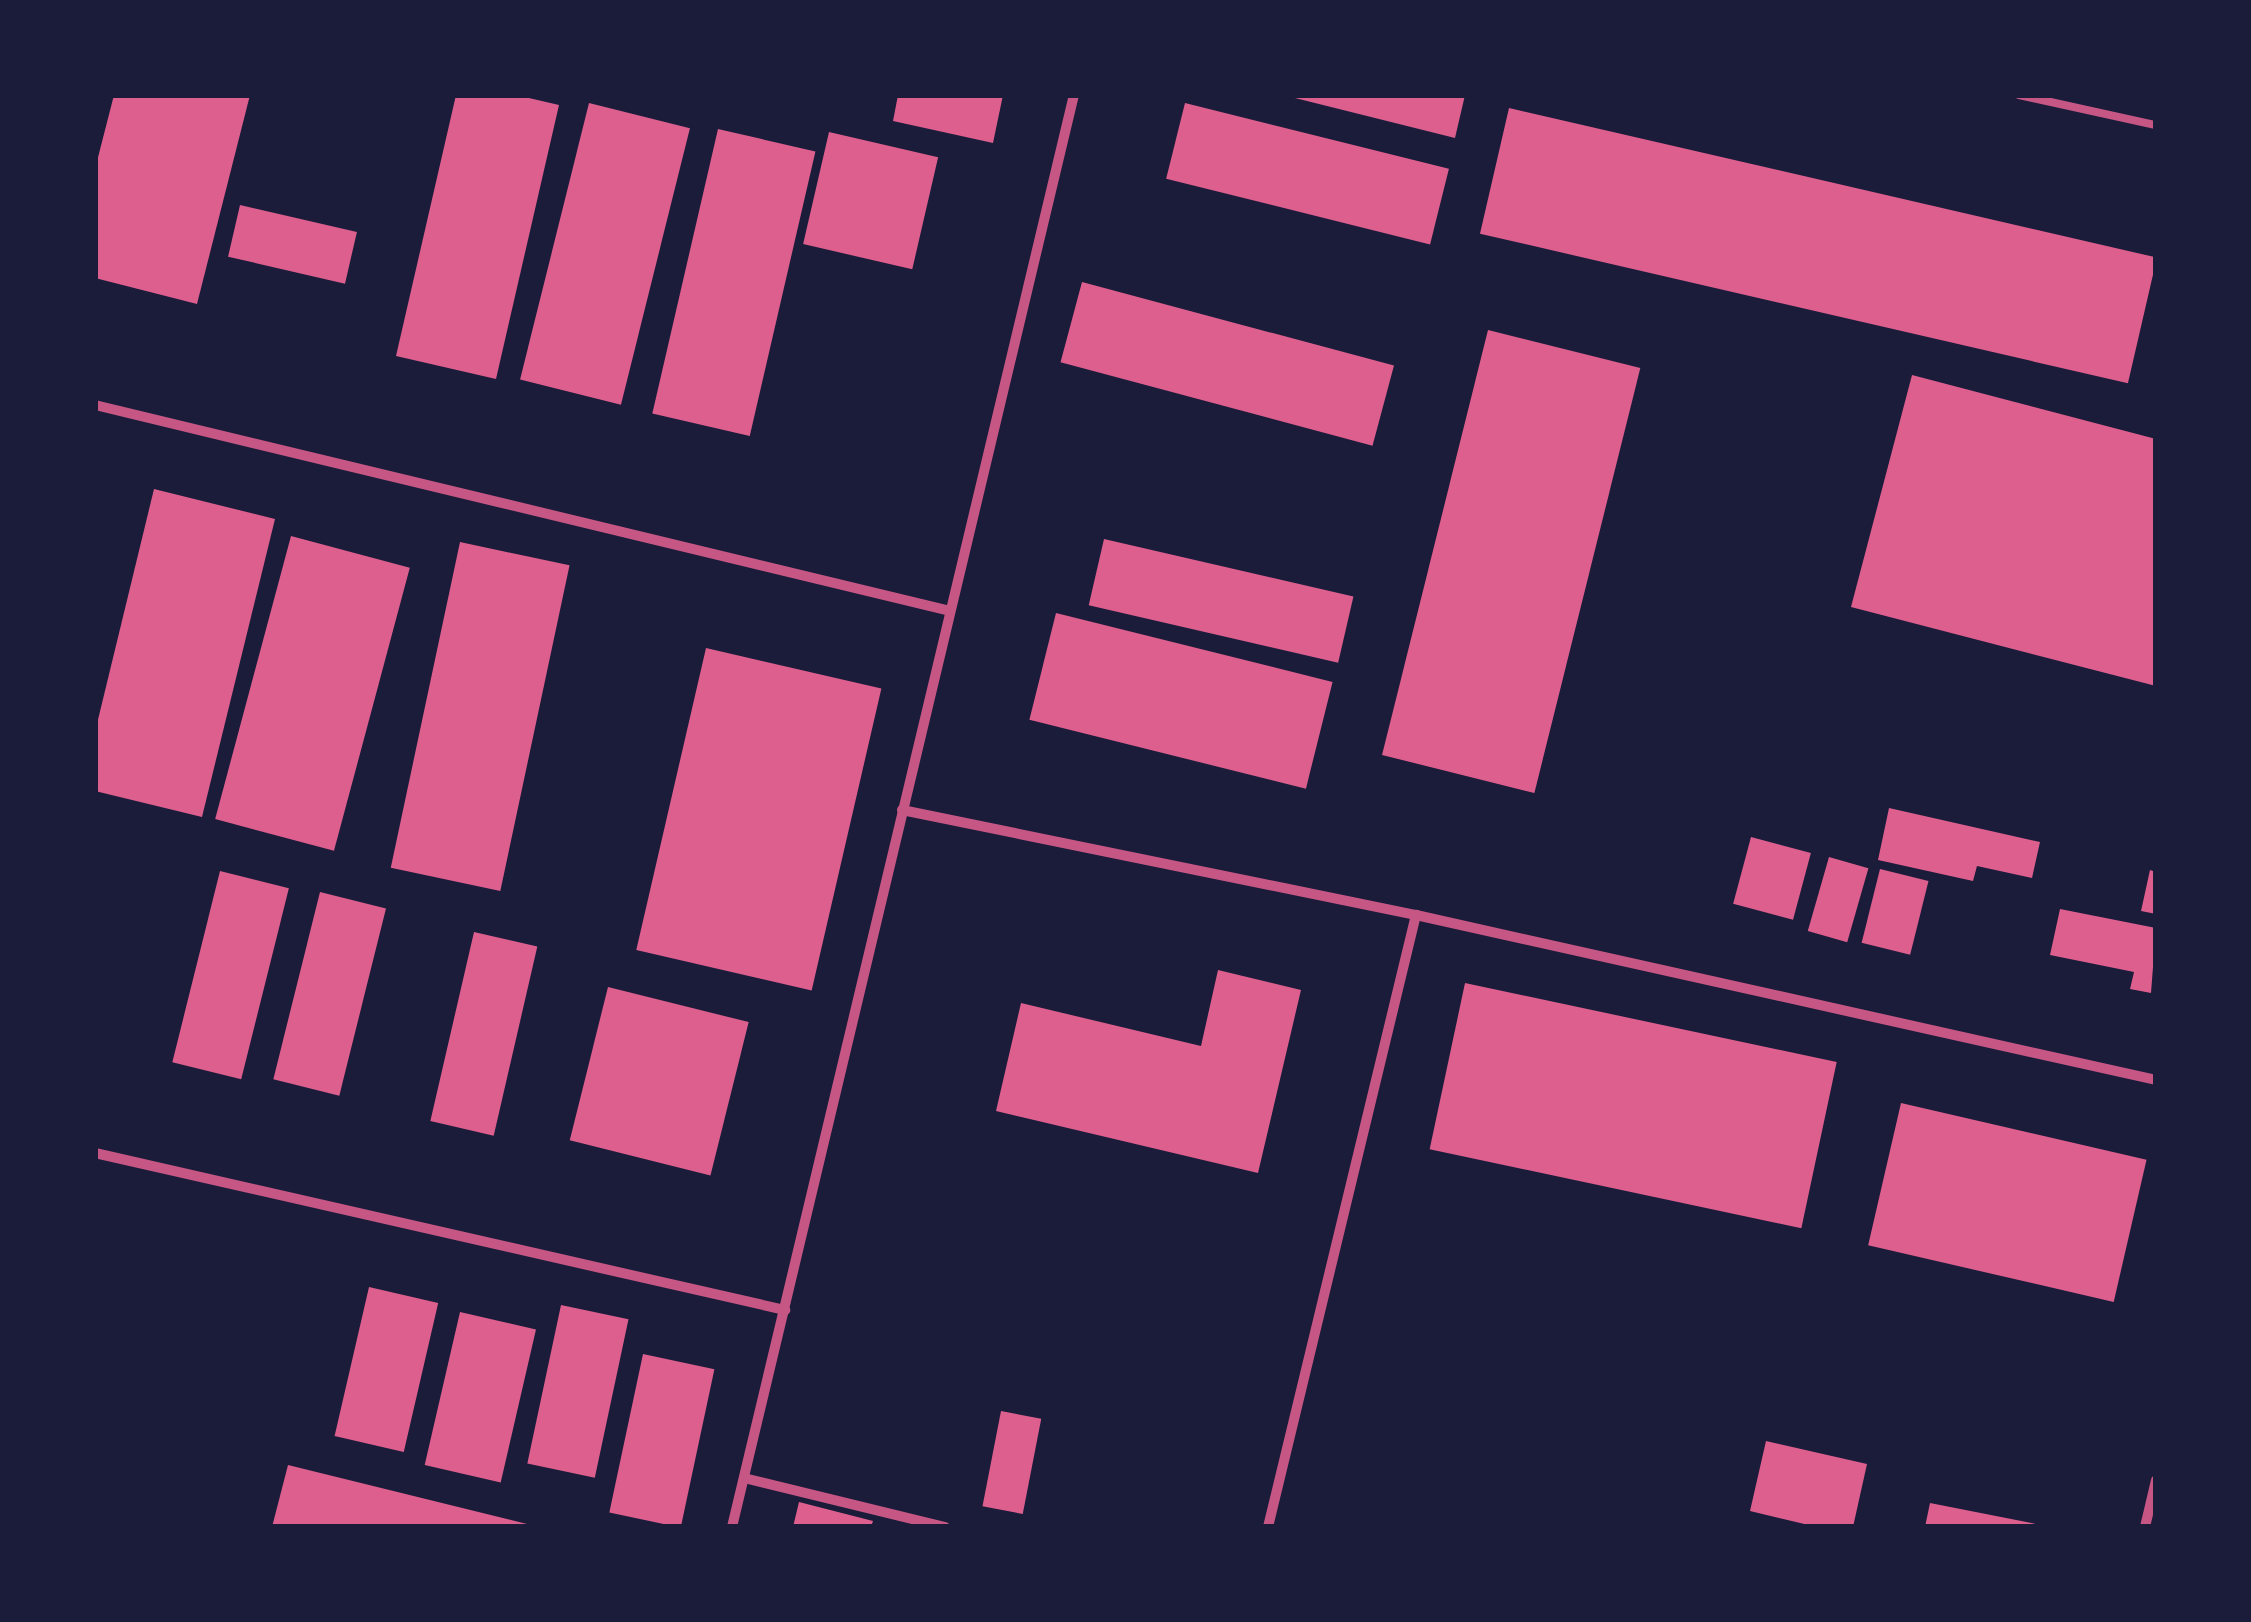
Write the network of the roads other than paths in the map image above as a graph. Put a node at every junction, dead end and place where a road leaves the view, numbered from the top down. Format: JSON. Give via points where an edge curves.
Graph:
{"nodes":[{"id":1,"x":1074,"y":95,"type":"edge"},
{"id":2,"x":2019,"y":95,"type":"edge"},
{"id":3,"x":2156,"y":126,"type":"edge"},
{"id":4,"x":95,"y":405,"type":"edge"},
{"id":5,"x":946,"y":610,"type":"junction"},
{"id":6,"x":902,"y":810,"type":"junction"},
{"id":7,"x":1416,"y":914,"type":"junction"},
{"id":8,"x":2156,"y":1080,"type":"edge"},
{"id":9,"x":95,"y":1153,"type":"edge"},
{"id":10,"x":784,"y":1310,"type":"junction"},
{"id":11,"x":744,"y":1478,"type":"junction"},
{"id":12,"x":2156,"y":1480,"type":"edge"},
{"id":13,"x":732,"y":1527,"type":"edge"},
{"id":14,"x":945,"y":1527,"type":"edge"},
{"id":15,"x":1268,"y":1527,"type":"edge"},
{"id":16,"x":2145,"y":1527,"type":"edge"}],
"edges":[{"from":1,"to":5,"type":"street"},
{"from":2,"to":3,"type":"lane"},
{"from":4,"to":5,"type":"street"},
{"from":5,"to":6,"type":"street"},
{"from":6,"to":7,"type":"street"},
{"from":6,"to":10,"type":"street"},
{"from":7,"to":8,"type":"street"},
{"from":7,"to":15,"type":"street"},
{"from":9,"to":10,"type":"street"},
{"from":10,"to":11,"type":"street"},
{"from":11,"to":13,"type":"street"},
{"from":11,"to":14,"type":"street"},
{"from":12,"to":16,"type":"street"}]}
